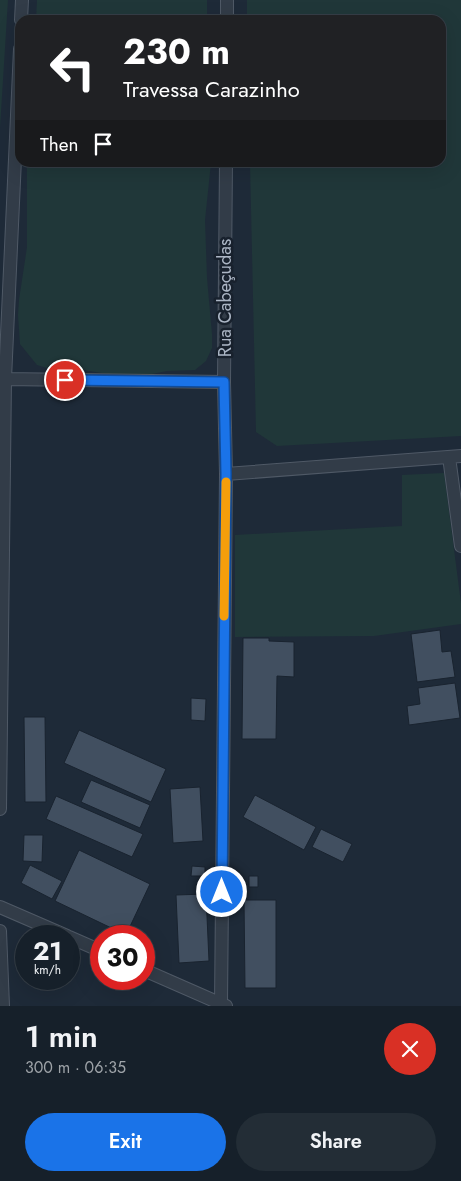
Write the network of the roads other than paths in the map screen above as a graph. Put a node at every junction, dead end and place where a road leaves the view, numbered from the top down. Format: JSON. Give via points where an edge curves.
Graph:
{"nodes":[{"id":1,"x":22,"y":0,"type":"edge"},
{"id":2,"x":227,"y":0,"type":"edge"},
{"id":3,"x":21,"y":15,"type":"edge"},
{"id":4,"x":227,"y":15,"type":"edge"},
{"id":5,"x":15,"y":159,"type":"edge"},
{"id":6,"x":226,"y":167,"type":"edge"},
{"id":7,"x":5,"y":379,"type":"junction"},
{"id":8,"x":224,"y":382,"type":"junction"},
{"id":9,"x":455,"y":457,"type":"edge"},
{"id":10,"x":226,"y":474,"type":"junction"},
{"id":11,"x":461,"y":546,"type":"edge"},
{"id":12,"x":0,"y":809,"type":"edge"},
{"id":13,"x":0,"y":907,"type":"edge"},
{"id":14,"x":41,"y":925,"type":"edge"},
{"id":15,"x":0,"y":931,"type":"edge"},
{"id":16,"x":155,"y":975,"type":"edge"},
{"id":17,"x":224,"y":1005,"type":"edge"},
{"id":18,"x":4,"y":1006,"type":"edge"}],
"edges":[{"from":1,"to":3,"type":"street"},
{"from":2,"to":4,"type":"street"},
{"from":5,"to":7,"type":"street"},
{"from":6,"to":8,"type":"street","name":"Rua Cabeçudas"},
{"from":7,"to":8,"type":"street"},
{"from":7,"to":12,"type":"street"},
{"from":8,"to":10,"type":"street","name":"Rua Cabeçudas"},
{"from":9,"to":10,"type":"street"},
{"from":9,"to":11,"type":"street"},
{"from":10,"to":17,"type":"street","name":"Rua Cabeçudas"},
{"from":13,"to":14,"type":"street"},
{"from":15,"to":18,"type":"street"},
{"from":16,"to":17,"type":"street"}]}
